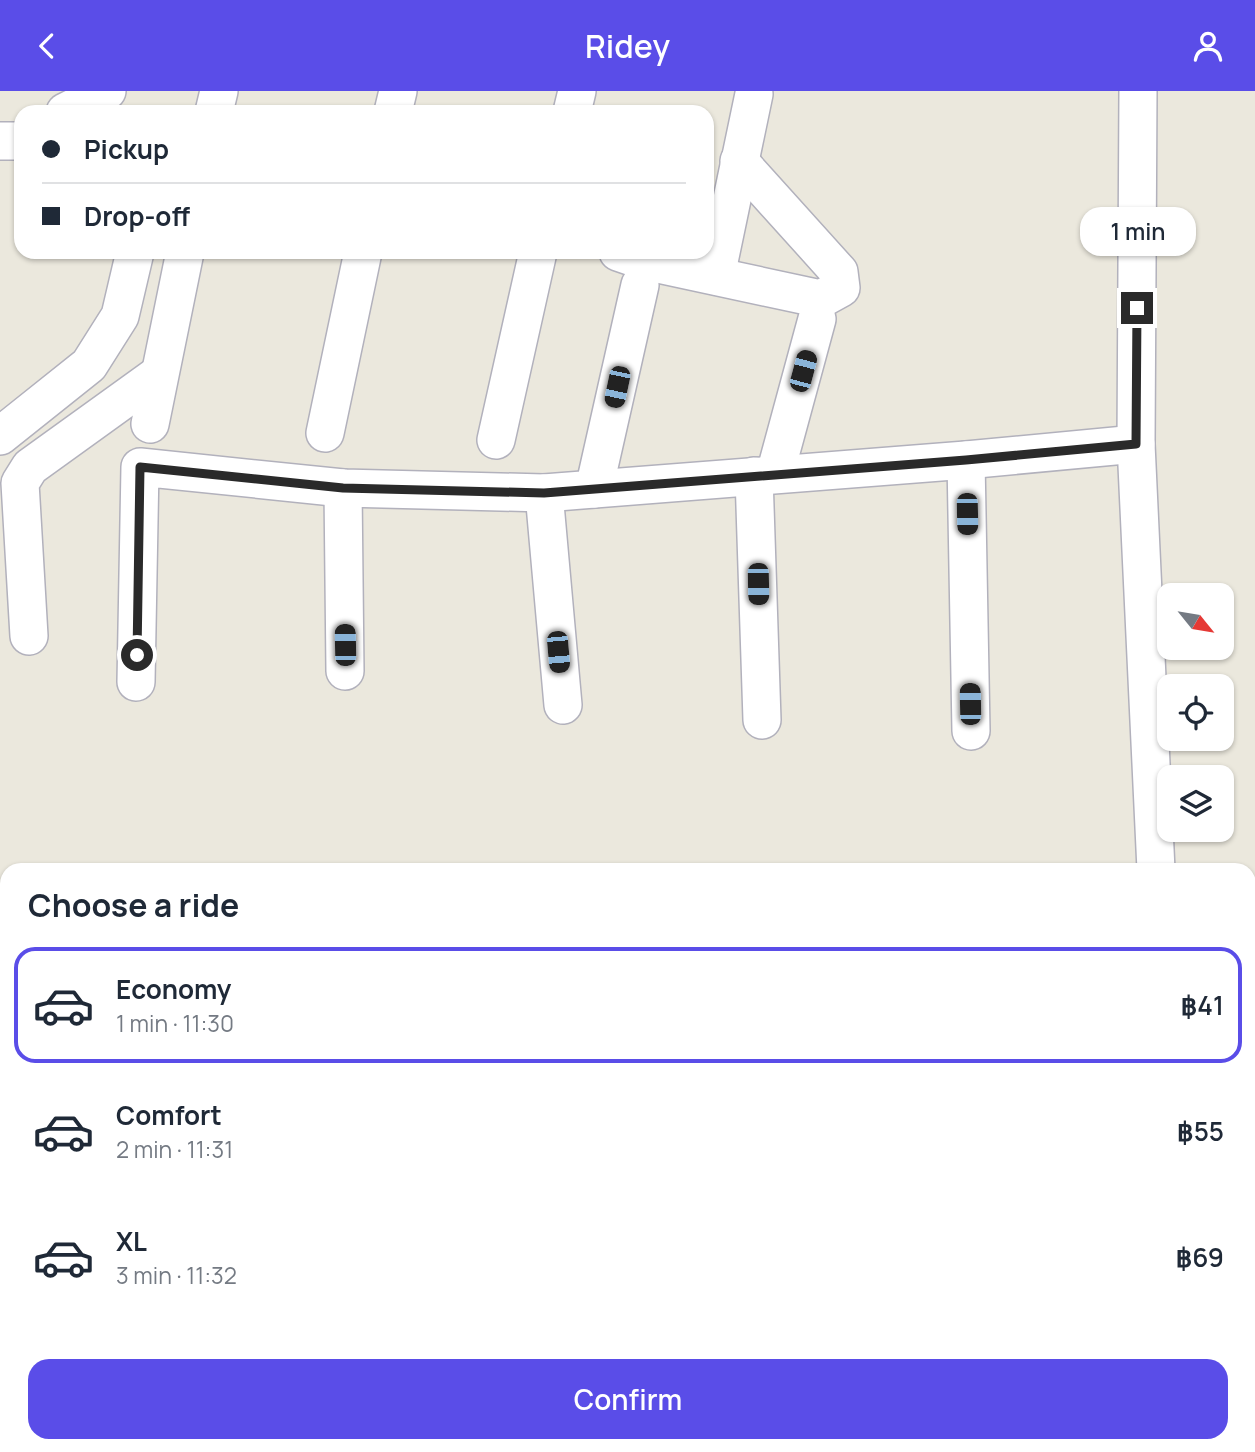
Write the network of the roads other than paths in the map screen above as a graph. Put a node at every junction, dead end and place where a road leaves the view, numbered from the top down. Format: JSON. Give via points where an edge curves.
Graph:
{"nodes":[{"id":1,"x":107,"y":91,"type":"edge"},
{"id":2,"x":1138,"y":91,"type":"edge"},
{"id":3,"x":754,"y":94,"type":"dead end"},
{"id":4,"x":79,"y":105,"type":"edge"},
{"id":5,"x":739,"y":161,"type":"junction"},
{"id":6,"x":133,"y":259,"type":"edge"},
{"id":7,"x":184,"y":259,"type":"edge"},
{"id":8,"x":362,"y":259,"type":"edge"},
{"id":9,"x":536,"y":259,"type":"edge"},
{"id":10,"x":638,"y":259,"type":"edge"},
{"id":11,"x":716,"y":276,"type":"junction"},
{"id":12,"x":640,"y":285,"type":"dead end"},
{"id":13,"x":817,"y":319,"type":"dead end"},
{"id":14,"x":159,"y":374,"type":"junction"},
{"id":15,"x":150,"y":424,"type":"dead end"},
{"id":16,"x":325,"y":433,"type":"dead end"},
{"id":17,"x":0,"y":436,"type":"edge"},
{"id":18,"x":496,"y":440,"type":"dead end"},
{"id":19,"x":1136,"y":444,"type":"junction"},
{"id":20,"x":966,"y":460,"type":"junction"},
{"id":21,"x":765,"y":475,"type":"junction"},
{"id":22,"x":343,"y":488,"type":"junction"},
{"id":23,"x":594,"y":489,"type":"junction"},
{"id":24,"x":544,"y":493,"type":"junction"},
{"id":25,"x":29,"y":636,"type":"dead end"},
{"id":26,"x":345,"y":671,"type":"dead end"},
{"id":27,"x":136,"y":682,"type":"dead end"},
{"id":28,"x":563,"y":705,"type":"dead end"},
{"id":29,"x":762,"y":720,"type":"dead end"},
{"id":30,"x":971,"y":731,"type":"dead end"},
{"id":31,"x":1156,"y":863,"type":"edge"}],
"edges":[{"from":1,"to":4,"type":"street"},
{"from":2,"to":19,"type":"street"},
{"from":3,"to":5,"type":"street"},
{"from":5,"to":11,"type":"street"},
{"from":5,"to":11,"type":"street","via":[[839,272],[841,288],[821,299]]},
{"from":6,"to":17,"type":"street","via":[[120,316],[89,365]]},
{"from":7,"to":14,"type":"street"},
{"from":8,"to":16,"type":"street"},
{"from":9,"to":18,"type":"street"},
{"from":10,"to":11,"type":"street"},
{"from":12,"to":23,"type":"street"},
{"from":13,"to":21,"type":"street"},
{"from":14,"to":15,"type":"street"},
{"from":14,"to":25,"type":"street","via":[[30,467],[20,483]]},
{"from":19,"to":20,"type":"street"},
{"from":19,"to":31,"type":"street"},
{"from":20,"to":21,"type":"street"},
{"from":20,"to":30,"type":"street"},
{"from":21,"to":23,"type":"street"},
{"from":21,"to":29,"type":"street"},
{"from":22,"to":24,"type":"street"},
{"from":22,"to":26,"type":"street"},
{"from":22,"to":27,"type":"street","via":[[140,467]]},
{"from":23,"to":24,"type":"street"},
{"from":24,"to":28,"type":"street"}]}
